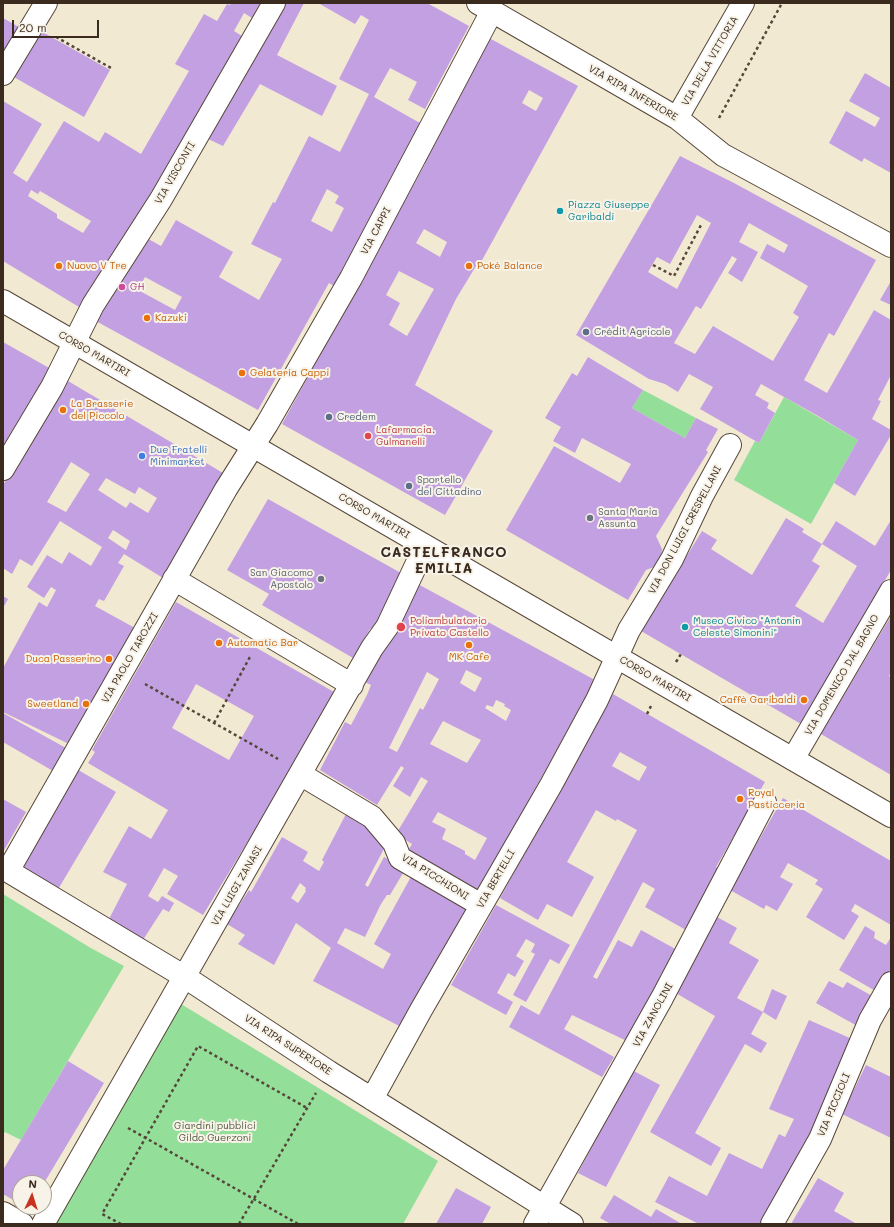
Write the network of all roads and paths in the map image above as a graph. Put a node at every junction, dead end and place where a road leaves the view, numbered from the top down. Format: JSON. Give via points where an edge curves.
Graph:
{"nodes":[{"id":1,"x":46,"y":3,"type":"edge"},
{"id":2,"x":274,"y":3,"type":"edge"},
{"id":3,"x":743,"y":3,"type":"edge"},
{"id":4,"x":782,"y":3,"type":"edge"},
{"id":5,"x":485,"y":7,"type":"edge"},
{"id":6,"x":33,"y":24,"type":"junction"},
{"id":7,"x":111,"y":68,"type":"dead end"},
{"id":8,"x":3,"y":74,"type":"edge"},
{"id":9,"x":677,"y":118,"type":"junction"},
{"id":10,"x":717,"y":122,"type":"dead end"},
{"id":11,"x":701,"y":225,"type":"dead end"},
{"id":12,"x":891,"y":246,"type":"edge"},
{"id":13,"x":653,"y":265,"type":"dead end"},
{"id":14,"x":3,"y":301,"type":"edge"},
{"id":15,"x":74,"y":342,"type":"junction"},
{"id":16,"x":730,"y":445,"type":"dead end"},
{"id":17,"x":254,"y":446,"type":"junction"},
{"id":18,"x":3,"y":468,"type":"edge"},
{"id":19,"x":425,"y":546,"type":"junction"},
{"id":20,"x":174,"y":579,"type":"junction"},
{"id":21,"x":891,"y":591,"type":"edge"},
{"id":22,"x":263,"y":632,"type":"junction"},
{"id":23,"x":617,"y":657,"type":"junction"},
{"id":24,"x":122,"y":671,"type":"junction"},
{"id":25,"x":352,"y":684,"type":"junction"},
{"id":26,"x":214,"y":723,"type":"junction"},
{"id":27,"x":793,"y":759,"type":"junction"},
{"id":28,"x":301,"y":773,"type":"junction"},
{"id":29,"x":765,"y":802,"type":"dead end"},
{"id":30,"x":891,"y":816,"type":"edge"},
{"id":31,"x":5,"y":870,"type":"edge"},
{"id":32,"x":481,"y":905,"type":"junction"},
{"id":33,"x":185,"y":977,"type":"junction"},
{"id":34,"x":891,"y":983,"type":"edge"},
{"id":35,"x":372,"y":1099,"type":"junction"},
{"id":36,"x":145,"y":1138,"type":"junction"},
{"id":37,"x":254,"y":1199,"type":"junction"},
{"id":38,"x":3,"y":1213,"type":"edge"},
{"id":39,"x":540,"y":1215,"type":"edge"},
{"id":40,"x":22,"y":1224,"type":"edge"},
{"id":41,"x":43,"y":1224,"type":"edge"},
{"id":42,"x":122,"y":1224,"type":"edge"},
{"id":43,"x":239,"y":1224,"type":"edge"},
{"id":44,"x":298,"y":1224,"type":"edge"},
{"id":45,"x":572,"y":1224,"type":"edge"},
{"id":46,"x":772,"y":1224,"type":"edge"}],
"edges":[{"from":1,"to":6,"type":"street"},
{"from":2,"to":15,"type":"street","name":"VIA VISCONTI","via":[[161,200],[93,305]]},
{"from":3,"to":9,"type":"street","name":"VIA DELLA VITTORIA"},
{"from":4,"to":10,"type":"path"},
{"from":5,"to":9,"type":"street","name":"VIA RIPA INFERIORE"},
{"from":5,"to":17,"type":"street","name":"VIA CAPPI","via":[[351,278]]},
{"from":6,"to":7,"type":"path"},
{"from":6,"to":8,"type":"street"},
{"from":9,"to":12,"type":"street","name":"VIA RIPA INFERIORE","via":[[723,155]]},
{"from":11,"to":13,"type":"path","via":[[674,276]]},
{"from":14,"to":15,"type":"street","name":"CORSO MARTIRI"},
{"from":15,"to":17,"type":"street","name":"CORSO MARTIRI"},
{"from":15,"to":18,"type":"street","name":"VIA VISCONTI","via":[[52,387]]},
{"from":16,"to":23,"type":"street","name":"VIA DON LUIGI CRESPELLANI","via":[[672,558],[629,630]]},
{"from":17,"to":19,"type":"street","name":"CORSO MARTIRI"},
{"from":17,"to":20,"type":"street","name":"VIA PAOLO TAROZZI"},
{"from":19,"to":23,"type":"street","name":"CORSO MARTIRI"},
{"from":19,"to":25,"type":"street","name":"VIA LUIGI ZANASI","via":[[387,626]]},
{"from":20,"to":22,"type":"street"},
{"from":20,"to":24,"type":"street","name":"VIA PAOLO TAROZZI"},
{"from":21,"to":27,"type":"street","name":"VIA DOMENICO DAL BAGNO"},
{"from":22,"to":25,"type":"street"},
{"from":22,"to":26,"type":"path"},
{"from":23,"to":27,"type":"street","name":"CORSO MARTIRI"},
{"from":23,"to":32,"type":"street","name":"VIA BERTELLI","via":[[551,785]]},
{"from":24,"to":26,"type":"path"},
{"from":24,"to":31,"type":"street","name":"VIA PAOLO TAROZZI"},
{"from":25,"to":28,"type":"street","name":"VIA LUIGI ZANASI"},
{"from":26,"to":28,"type":"path"},
{"from":27,"to":30,"type":"street","name":"CORSO MARTIRI"},
{"from":28,"to":32,"type":"street","name":"VIA PICCHIONI","via":[[372,817],[394,843],[400,858]]},
{"from":28,"to":33,"type":"street","name":"VIA LUIGI ZANASI"},
{"from":29,"to":39,"type":"street","name":"VIA ZANOLINI","via":[[670,985]]},
{"from":31,"to":33,"type":"street","name":"VIA RIPA SUPERIORE"},
{"from":32,"to":35,"type":"street","name":"VIA BERTELLI"},
{"from":33,"to":35,"type":"street","name":"VIA RIPA SUPERIORE"},
{"from":33,"to":41,"type":"street","name":"VIA LUIGI ZANASI"},
{"from":34,"to":46,"type":"street","name":"VIA PICCIOLI","via":[[870,1020],[820,1139]]},
{"from":35,"to":39,"type":"street","name":"VIA RIPA SUPERIORE"},
{"from":36,"to":37,"type":"path"},
{"from":36,"to":37,"type":"path","via":[[198,1046],[307,1108]]},
{"from":36,"to":42,"type":"path","via":[[102,1214]]},
{"from":37,"to":43,"type":"path"},
{"from":37,"to":44,"type":"path"},
{"from":38,"to":40,"type":"street"},
{"from":39,"to":45,"type":"street","name":"VIA RIPA SUPERIORE"}]}
